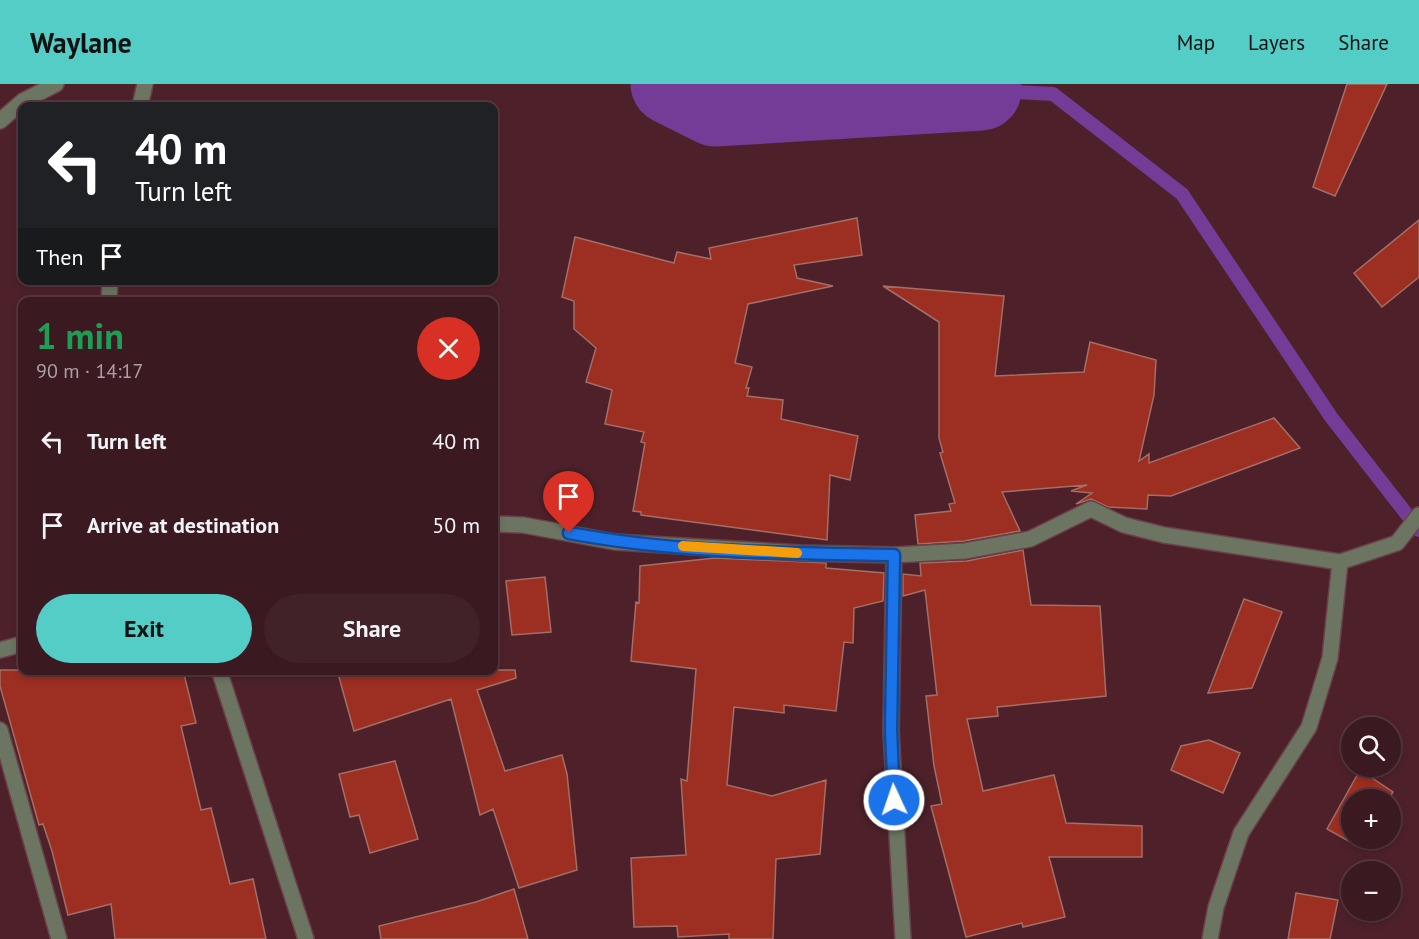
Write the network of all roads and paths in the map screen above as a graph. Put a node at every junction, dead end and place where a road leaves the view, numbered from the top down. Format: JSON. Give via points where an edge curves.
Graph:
{"nodes":[{"id":1,"x":56,"y":84,"type":"edge"},
{"id":2,"x":145,"y":84,"type":"edge"},
{"id":3,"x":22,"y":102,"type":"edge"},
{"id":4,"x":141,"y":102,"type":"edge"},
{"id":5,"x":18,"y":105,"type":"edge"},
{"id":6,"x":0,"y":121,"type":"edge"},
{"id":7,"x":1419,"y":515,"type":"edge"},
{"id":8,"x":498,"y":524,"type":"edge"},
{"id":9,"x":894,"y":555,"type":"junction"},
{"id":10,"x":1341,"y":562,"type":"junction"},
{"id":11,"x":18,"y":645,"type":"edge"},
{"id":12,"x":0,"y":650,"type":"edge"},
{"id":13,"x":221,"y":675,"type":"edge"},
{"id":14,"x":0,"y":730,"type":"edge"},
{"id":15,"x":59,"y":939,"type":"edge"},
{"id":16,"x":306,"y":939,"type":"edge"},
{"id":17,"x":903,"y":939,"type":"edge"},
{"id":18,"x":1210,"y":939,"type":"edge"}],
"edges":[{"from":1,"to":3,"type":"street"},
{"from":2,"to":4,"type":"street"},
{"from":5,"to":6,"type":"street"},
{"from":7,"to":10,"type":"street","via":[[1397,543]]},
{"from":8,"to":9,"type":"street","via":[[615,542]]},
{"from":9,"to":10,"type":"street","via":[[965,551],[1030,539],[1091,509],[1124,525],[1164,535]]},
{"from":9,"to":17,"type":"street","via":[[891,730]]},
{"from":10,"to":18,"type":"street","via":[[1330,658],[1309,727],[1241,833]]},
{"from":11,"to":12,"type":"street"},
{"from":13,"to":16,"type":"street"},
{"from":14,"to":15,"type":"street"}]}
